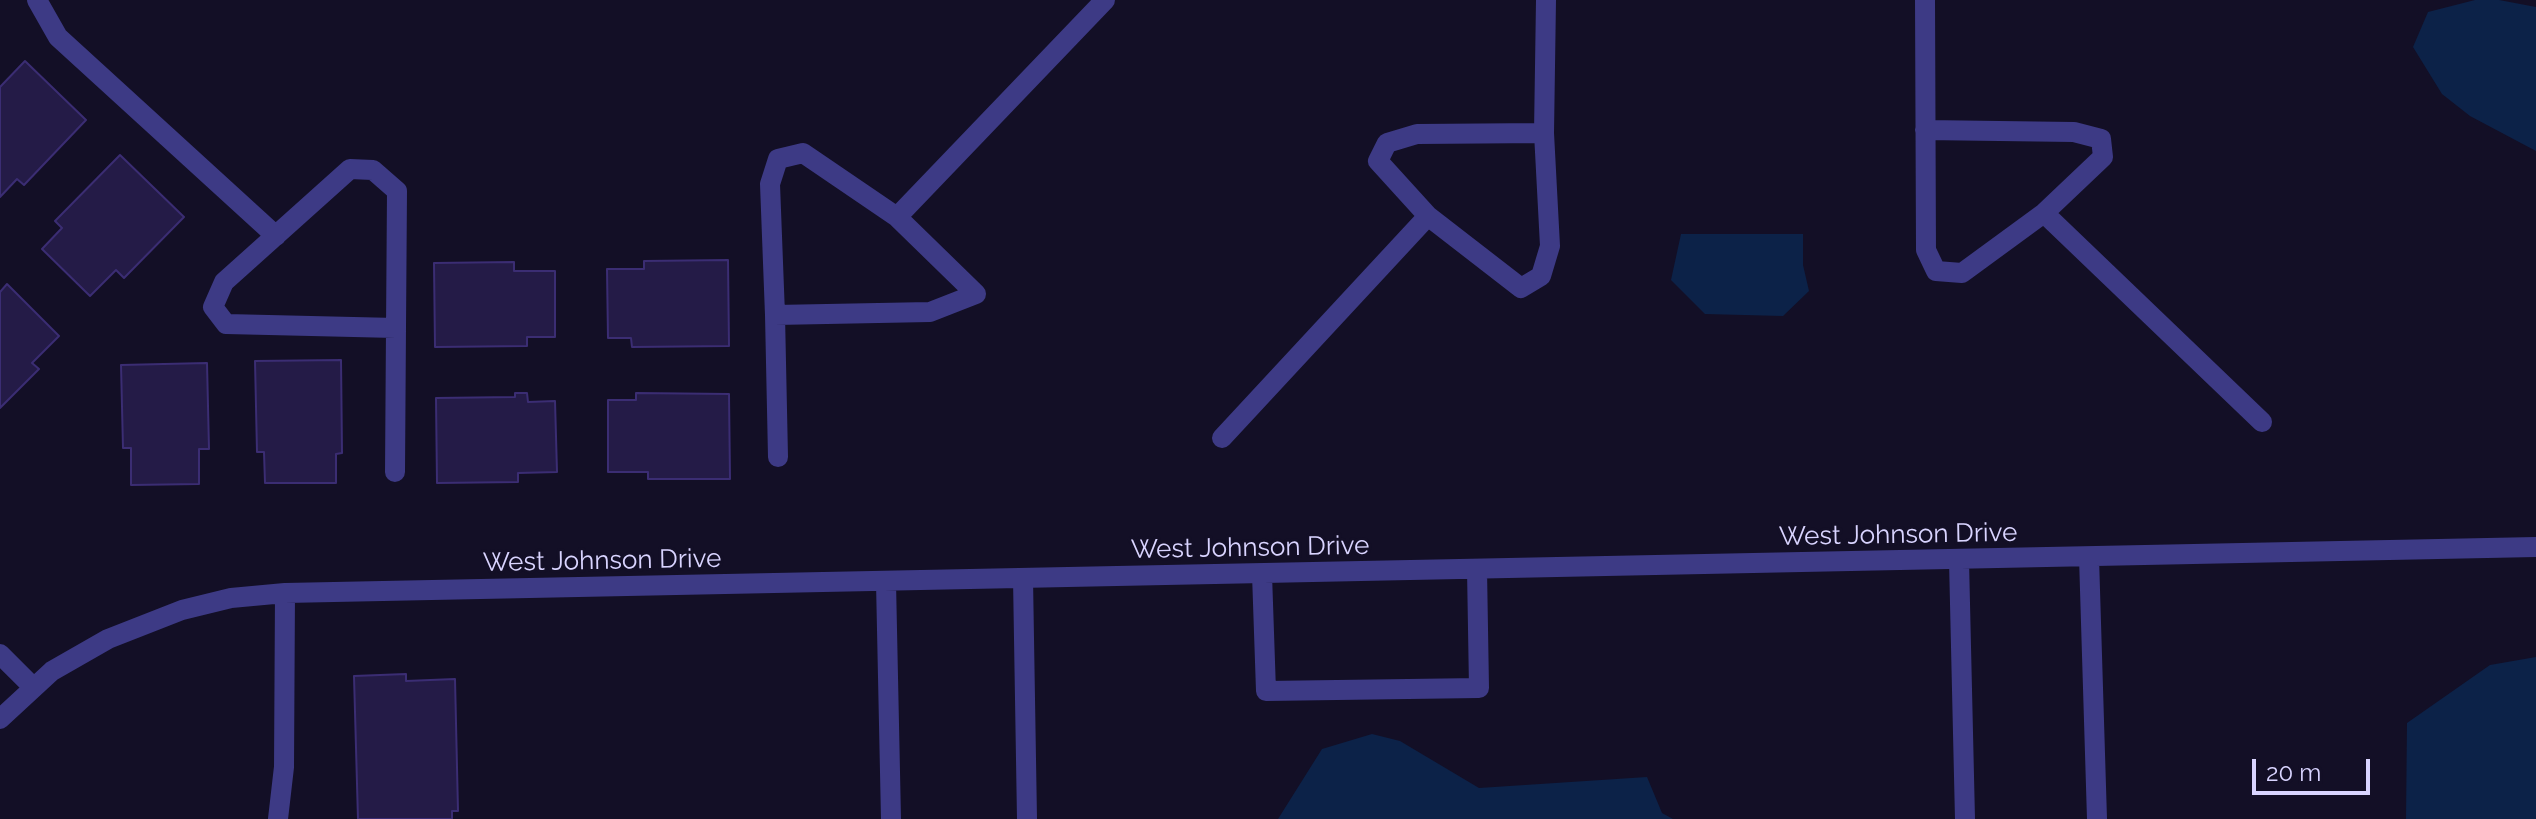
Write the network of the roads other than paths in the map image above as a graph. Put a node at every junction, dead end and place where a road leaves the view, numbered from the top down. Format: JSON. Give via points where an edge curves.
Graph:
{"nodes":[{"id":1,"x":37,"y":0,"type":"edge"},
{"id":2,"x":1105,"y":0,"type":"edge"},
{"id":3,"x":1546,"y":0,"type":"edge"},
{"id":4,"x":1925,"y":0,"type":"edge"},
{"id":5,"x":1925,"y":130,"type":"junction"},
{"id":6,"x":1544,"y":133,"type":"junction"},
{"id":7,"x":2044,"y":213,"type":"junction"},
{"id":8,"x":1428,"y":216,"type":"junction"},
{"id":9,"x":897,"y":217,"type":"junction"},
{"id":10,"x":276,"y":236,"type":"junction"},
{"id":11,"x":775,"y":315,"type":"junction"},
{"id":12,"x":396,"y":328,"type":"junction"},
{"id":13,"x":2262,"y":422,"type":"dead end"},
{"id":14,"x":1222,"y":438,"type":"dead end"},
{"id":15,"x":778,"y":457,"type":"dead end"},
{"id":16,"x":395,"y":472,"type":"dead end"},
{"id":17,"x":2536,"y":547,"type":"edge"},
{"id":18,"x":2089,"y":557,"type":"junction"},
{"id":19,"x":1959,"y":560,"type":"junction"},
{"id":20,"x":1477,"y":569,"type":"junction"},
{"id":21,"x":1262,"y":574,"type":"junction"},
{"id":22,"x":1023,"y":578,"type":"junction"},
{"id":23,"x":886,"y":582,"type":"junction"},
{"id":24,"x":285,"y":593,"type":"junction"},
{"id":25,"x":0,"y":654,"type":"edge"},
{"id":26,"x":33,"y":687,"type":"junction"},
{"id":27,"x":0,"y":719,"type":"edge"},
{"id":28,"x":278,"y":819,"type":"edge"},
{"id":29,"x":891,"y":819,"type":"edge"},
{"id":30,"x":1027,"y":819,"type":"edge"},
{"id":31,"x":1965,"y":819,"type":"edge"},
{"id":32,"x":2097,"y":819,"type":"edge"}],
"edges":[{"from":1,"to":10,"type":"street","via":[[58,37]]},
{"from":2,"to":9,"type":"street"},
{"from":3,"to":6,"type":"street"},
{"from":4,"to":5,"type":"street"},
{"from":5,"to":7,"type":"street","via":[[1926,250],[1936,271],[1962,273]]},
{"from":5,"to":7,"type":"street","via":[[2074,132],[2101,139],[2103,157]]},
{"from":6,"to":8,"type":"street","via":[[1417,134],[1387,143],[1378,161]]},
{"from":6,"to":8,"type":"street","via":[[1550,246],[1541,276],[1521,288]]},
{"from":7,"to":13,"type":"street"},
{"from":8,"to":14,"type":"street"},
{"from":9,"to":11,"type":"street","via":[[803,153],[778,159],[770,184]]},
{"from":9,"to":11,"type":"street","via":[[976,294],[930,312]]},
{"from":10,"to":12,"type":"street","via":[[224,282],[213,307],[226,324]]},
{"from":10,"to":12,"type":"street","via":[[350,169],[373,170],[397,191]]},
{"from":11,"to":15,"type":"street"},
{"from":12,"to":16,"type":"street"},
{"from":17,"to":18,"type":"street","name":"West Johnson Drive"},
{"from":18,"to":19,"type":"street","name":"West Johnson Drive"},
{"from":18,"to":32,"type":"street"},
{"from":19,"to":20,"type":"street","name":"West Johnson Drive"},
{"from":19,"to":31,"type":"street"},
{"from":20,"to":21,"type":"street","name":"West Johnson Drive"},
{"from":20,"to":21,"type":"street","via":[[1479,688],[1266,691]]},
{"from":21,"to":22,"type":"street","name":"West Johnson Drive"},
{"from":22,"to":23,"type":"street","name":"West Johnson Drive"},
{"from":22,"to":30,"type":"street"},
{"from":23,"to":24,"type":"street","name":"West Johnson Drive"},
{"from":23,"to":29,"type":"street"},
{"from":24,"to":26,"type":"street","name":"West Johnson Drive","via":[[182,610],[108,639]]},
{"from":24,"to":28,"type":"street","via":[[284,767]]},
{"from":25,"to":26,"type":"street"},
{"from":26,"to":27,"type":"street","name":"West Johnson Drive"}]}
